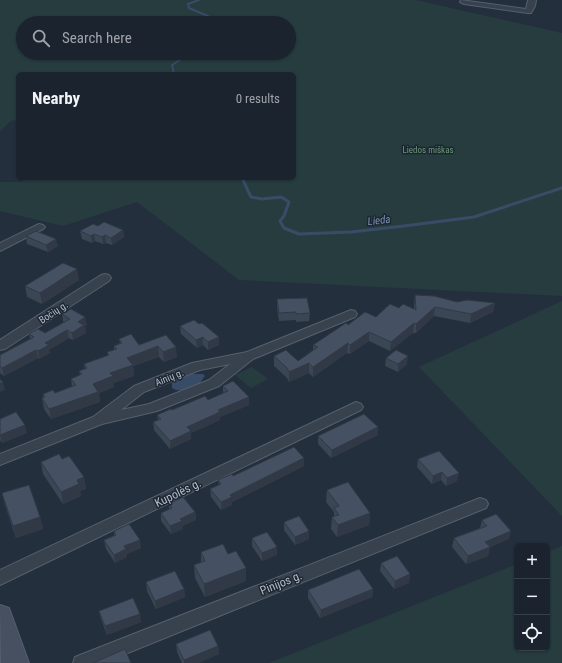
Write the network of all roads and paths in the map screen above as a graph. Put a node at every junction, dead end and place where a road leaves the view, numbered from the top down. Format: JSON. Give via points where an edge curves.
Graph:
{"nodes":[{"id":1,"x":532,"y":0,"type":"edge"},
{"id":2,"x":464,"y":2,"type":"dead end"},
{"id":3,"x":39,"y":227,"type":"dead end"},
{"id":4,"x":0,"y":248,"type":"edge"},
{"id":5,"x":105,"y":278,"type":"dead end"},
{"id":6,"x":351,"y":314,"type":"dead end"},
{"id":7,"x":0,"y":346,"type":"edge"},
{"id":8,"x":250,"y":356,"type":"junction"},
{"id":9,"x":356,"y":407,"type":"dead end"},
{"id":10,"x":98,"y":420,"type":"junction"},
{"id":11,"x":0,"y":460,"type":"edge"},
{"id":12,"x":480,"y":504,"type":"dead end"},
{"id":13,"x":0,"y":578,"type":"edge"},
{"id":14,"x":0,"y":616,"type":"edge"},
{"id":15,"x":15,"y":663,"type":"edge"},
{"id":16,"x":82,"y":663,"type":"edge"}],
"edges":[{"from":1,"to":2,"type":"street","via":[[528,11]]},
{"from":3,"to":4,"type":"street"},
{"from":5,"to":7,"type":"street","name":"Bočių g."},
{"from":6,"to":8,"type":"street","name":"Ainių g."},
{"from":8,"to":10,"type":"street","name":"Ainių g.","via":[[214,383],[152,408]]},
{"from":8,"to":10,"type":"street","name":"Ainių g.","via":[[197,366],[139,389]]},
{"from":9,"to":13,"type":"street","name":"Kupolės g."},
{"from":10,"to":11,"type":"street","name":"Ainių g."},
{"from":12,"to":16,"type":"street","name":"Pinijos g."},
{"from":14,"to":15,"type":"main road"}]}
